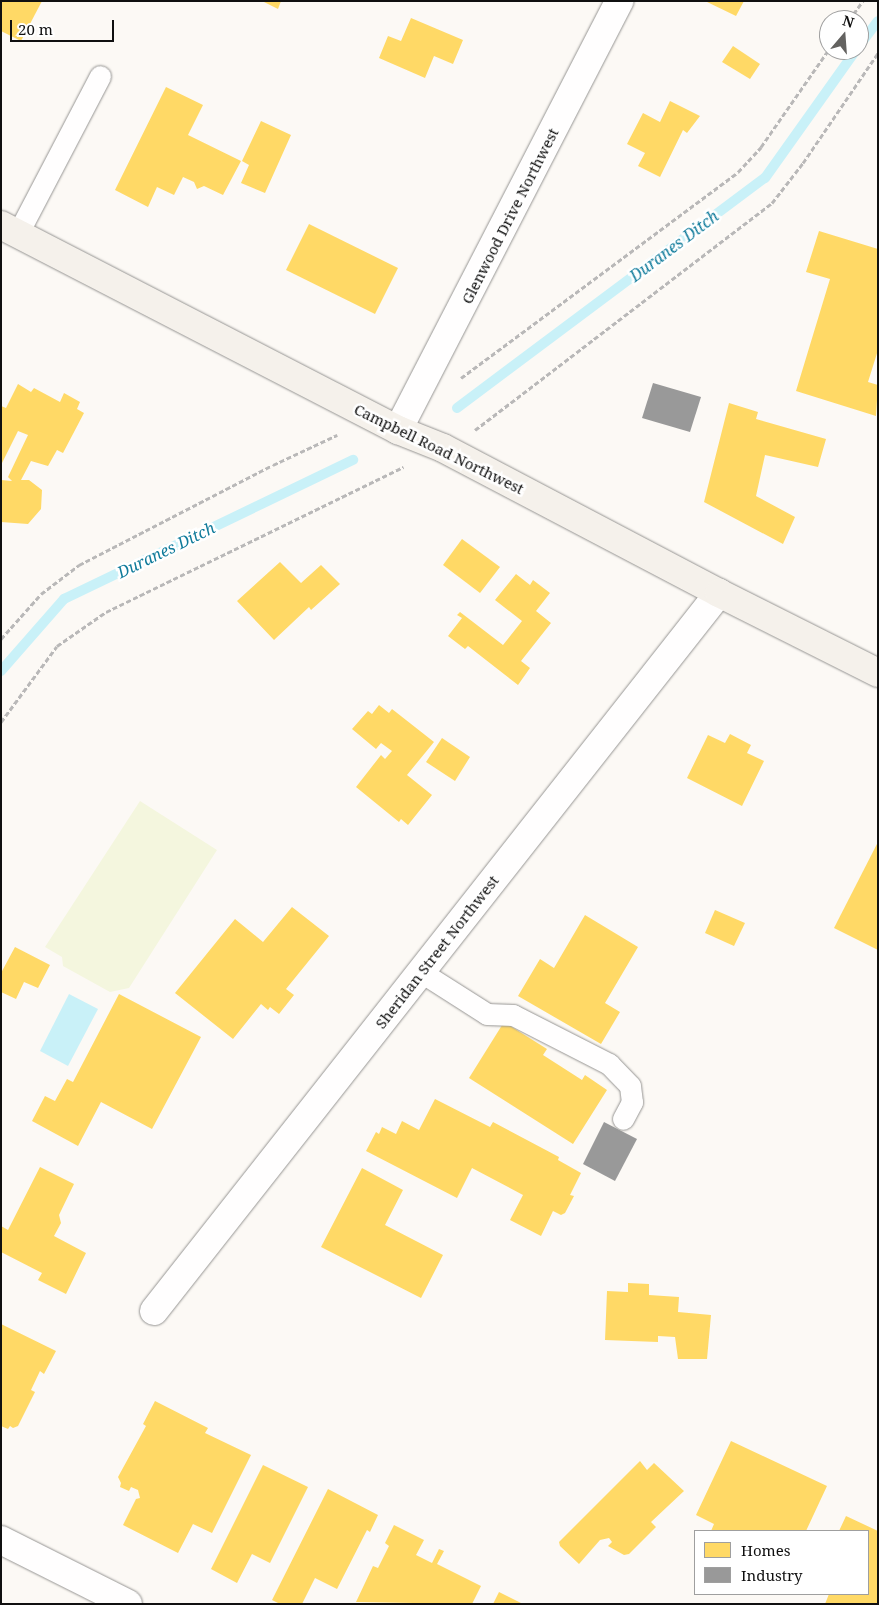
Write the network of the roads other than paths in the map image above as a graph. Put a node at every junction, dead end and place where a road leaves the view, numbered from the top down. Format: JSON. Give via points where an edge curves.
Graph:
{"nodes":[{"id":1,"x":620,"y":1,"type":"edge"},
{"id":2,"x":100,"y":76,"type":"dead end"},
{"id":3,"x":10,"y":229,"type":"edge"},
{"id":4,"x":398,"y":430,"type":"junction"},
{"id":5,"x":719,"y":593,"type":"junction"},
{"id":6,"x":878,"y":673,"type":"edge"},
{"id":7,"x":421,"y":972,"type":"junction"},
{"id":8,"x":623,"y":1119,"type":"dead end"},
{"id":9,"x":154,"y":1311,"type":"dead end"},
{"id":10,"x":1,"y":1540,"type":"edge"},
{"id":11,"x":128,"y":1604,"type":"edge"}],
"edges":[{"from":1,"to":4,"type":"street","name":"Glenwood Drive Northwest"},
{"from":2,"to":3,"type":"lane"},
{"from":3,"to":4,"type":"street","name":"Campbell Road Northwest"},
{"from":4,"to":5,"type":"street","name":"Campbell Road Northwest","via":[[442,448]]},
{"from":5,"to":6,"type":"street","name":"Campbell Road Northwest"},
{"from":5,"to":7,"type":"street","name":"Sheridan Street Northwest"},
{"from":7,"to":8,"type":"lane","via":[[487,1014],[514,1014],[609,1064],[630,1086],[632,1102]]},
{"from":7,"to":9,"type":"street","name":"Sheridan Street Northwest"},
{"from":10,"to":11,"type":"street"}]}
